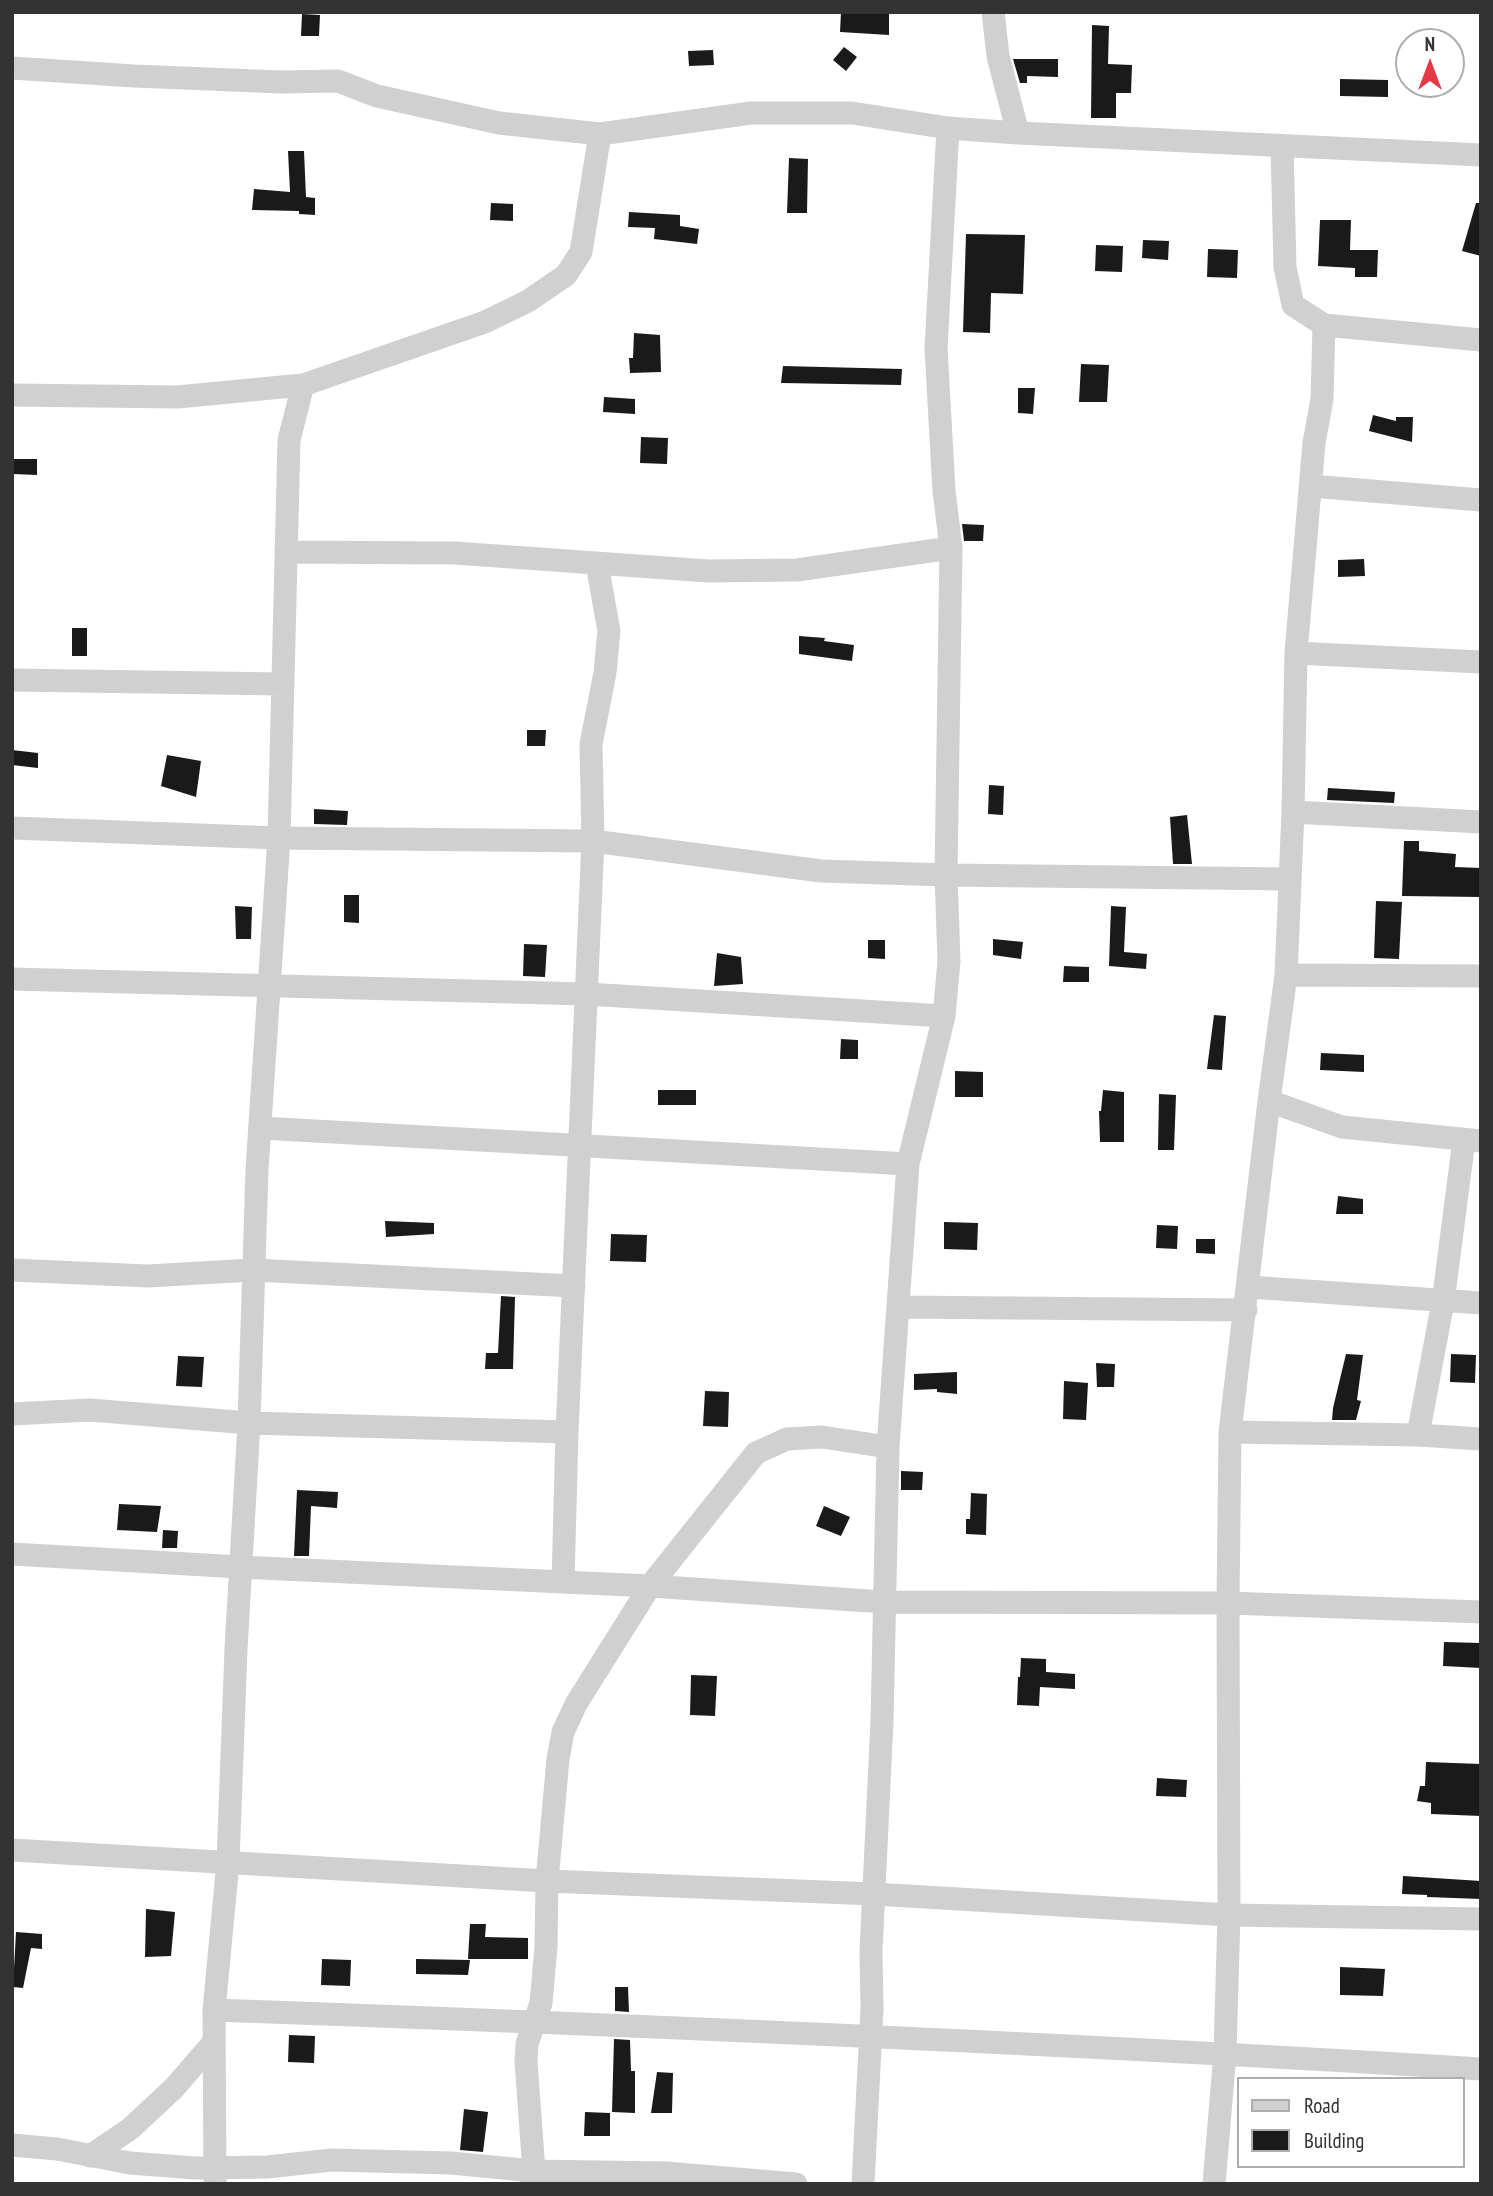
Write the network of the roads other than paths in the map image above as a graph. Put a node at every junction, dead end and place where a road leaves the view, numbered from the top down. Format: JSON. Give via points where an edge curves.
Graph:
{"nodes":[{"id":1,"x":993,"y":12,"type":"edge"},
{"id":2,"x":12,"y":68,"type":"edge"},
{"id":3,"x":948,"y":128,"type":"junction"},
{"id":4,"x":1018,"y":133,"type":"junction"},
{"id":5,"x":600,"y":134,"type":"junction"},
{"id":6,"x":1282,"y":146,"type":"junction"},
{"id":7,"x":1481,"y":155,"type":"edge"},
{"id":8,"x":1324,"y":326,"type":"junction"},
{"id":9,"x":1481,"y":340,"type":"edge"},
{"id":10,"x":303,"y":385,"type":"junction"},
{"id":11,"x":12,"y":395,"type":"edge"},
{"id":12,"x":1311,"y":486,"type":"junction"},
{"id":13,"x":1481,"y":500,"type":"edge"},
{"id":14,"x":951,"y":548,"type":"junction"},
{"id":15,"x":286,"y":552,"type":"junction"},
{"id":16,"x":597,"y":564,"type":"junction"},
{"id":17,"x":1296,"y":653,"type":"junction"},
{"id":18,"x":1481,"y":662,"type":"edge"},
{"id":19,"x":12,"y":680,"type":"edge"},
{"id":20,"x":283,"y":684,"type":"junction"},
{"id":21,"x":1293,"y":812,"type":"junction"},
{"id":22,"x":1481,"y":822,"type":"edge"},
{"id":23,"x":12,"y":828,"type":"edge"},
{"id":24,"x":279,"y":838,"type":"junction"},
{"id":25,"x":593,"y":841,"type":"junction"},
{"id":26,"x":946,"y":876,"type":"junction"},
{"id":27,"x":1290,"y":879,"type":"junction"},
{"id":28,"x":1286,"y":975,"type":"junction"},
{"id":29,"x":1481,"y":976,"type":"edge"},
{"id":30,"x":12,"y":979,"type":"edge"},
{"id":31,"x":269,"y":987,"type":"junction"},
{"id":32,"x":587,"y":993,"type":"junction"},
{"id":33,"x":944,"y":1016,"type":"junction"},
{"id":34,"x":1269,"y":1101,"type":"junction"},
{"id":35,"x":260,"y":1128,"type":"junction"},
{"id":36,"x":1472,"y":1141,"type":"edge"},
{"id":37,"x":581,"y":1147,"type":"junction"},
{"id":38,"x":908,"y":1164,"type":"junction"},
{"id":39,"x":12,"y":1270,"type":"edge"},
{"id":40,"x":253,"y":1270,"type":"junction"},
{"id":41,"x":574,"y":1286,"type":"junction"},
{"id":42,"x":1249,"y":1287,"type":"junction"},
{"id":43,"x":1443,"y":1301,"type":"junction"},
{"id":44,"x":1481,"y":1303,"type":"edge"},
{"id":45,"x":898,"y":1307,"type":"junction"},
{"id":46,"x":1246,"y":1310,"type":"junction"},
{"id":47,"x":12,"y":1414,"type":"edge"},
{"id":48,"x":249,"y":1423,"type":"junction"},
{"id":49,"x":567,"y":1432,"type":"junction"},
{"id":50,"x":1230,"y":1432,"type":"junction"},
{"id":51,"x":1418,"y":1435,"type":"junction"},
{"id":52,"x":1481,"y":1438,"type":"edge"},
{"id":53,"x":888,"y":1447,"type":"junction"},
{"id":54,"x":12,"y":1554,"type":"edge"},
{"id":55,"x":240,"y":1567,"type":"junction"},
{"id":56,"x":563,"y":1582,"type":"junction"},
{"id":57,"x":650,"y":1586,"type":"junction"},
{"id":58,"x":884,"y":1602,"type":"junction"},
{"id":59,"x":1228,"y":1603,"type":"junction"},
{"id":60,"x":1481,"y":1612,"type":"edge"},
{"id":61,"x":12,"y":1850,"type":"edge"},
{"id":62,"x":228,"y":1862,"type":"junction"},
{"id":63,"x":547,"y":1881,"type":"junction"},
{"id":64,"x":874,"y":1894,"type":"junction"},
{"id":65,"x":1229,"y":1915,"type":"junction"},
{"id":66,"x":1481,"y":1919,"type":"edge"},
{"id":67,"x":214,"y":2010,"type":"junction"},
{"id":68,"x":535,"y":2021,"type":"junction"},
{"id":69,"x":870,"y":2037,"type":"junction"},
{"id":70,"x":213,"y":2043,"type":"junction"},
{"id":71,"x":1225,"y":2053,"type":"junction"},
{"id":72,"x":1481,"y":2069,"type":"edge"},
{"id":73,"x":12,"y":2145,"type":"edge"},
{"id":74,"x":90,"y":2156,"type":"junction"},
{"id":75,"x":216,"y":2176,"type":"edge"},
{"id":76,"x":533,"y":2178,"type":"edge"},
{"id":77,"x":796,"y":2184,"type":"edge"},
{"id":78,"x":863,"y":2184,"type":"edge"},
{"id":79,"x":1214,"y":2184,"type":"edge"}],
"edges":[{"from":1,"to":4,"type":"street","via":[[998,55]]},
{"from":2,"to":5,"type":"street","via":[[214,80],[338,81],[377,96],[499,123]]},
{"from":3,"to":4,"type":"street"},
{"from":3,"to":5,"type":"street","via":[[852,113],[751,113]]},
{"from":3,"to":14,"type":"street","via":[[936,348]]},
{"from":4,"to":6,"type":"street"},
{"from":5,"to":10,"type":"street","via":[[581,252],[566,275],[485,322]]},
{"from":6,"to":7,"type":"street"},
{"from":6,"to":8,"type":"street","via":[[1285,267],[1293,305]]},
{"from":8,"to":9,"type":"street"},
{"from":8,"to":12,"type":"street","via":[[1322,399]]},
{"from":10,"to":11,"type":"street","via":[[177,397]]},
{"from":10,"to":15,"type":"street","via":[[289,440]]},
{"from":12,"to":13,"type":"street"},
{"from":12,"to":17,"type":"street"},
{"from":14,"to":16,"type":"street","via":[[797,570],[708,571]]},
{"from":14,"to":26,"type":"street"},
{"from":15,"to":16,"type":"street","via":[[455,553]]},
{"from":15,"to":20,"type":"street"},
{"from":16,"to":25,"type":"street","via":[[610,631],[591,744]]},
{"from":17,"to":18,"type":"street"},
{"from":17,"to":21,"type":"street"},
{"from":19,"to":20,"type":"street"},
{"from":20,"to":24,"type":"street"},
{"from":21,"to":22,"type":"street"},
{"from":21,"to":27,"type":"street"},
{"from":23,"to":24,"type":"street"},
{"from":24,"to":25,"type":"street"},
{"from":24,"to":31,"type":"street"},
{"from":25,"to":26,"type":"street","via":[[821,871]]},
{"from":25,"to":32,"type":"street"},
{"from":26,"to":27,"type":"street"},
{"from":26,"to":33,"type":"street","via":[[949,961]]},
{"from":27,"to":28,"type":"street"},
{"from":28,"to":29,"type":"street"},
{"from":28,"to":34,"type":"street"},
{"from":30,"to":31,"type":"street"},
{"from":31,"to":32,"type":"street"},
{"from":31,"to":35,"type":"street"},
{"from":32,"to":33,"type":"street"},
{"from":32,"to":37,"type":"street"},
{"from":33,"to":38,"type":"street"},
{"from":34,"to":36,"type":"street","via":[[1342,1127]]},
{"from":34,"to":42,"type":"street"},
{"from":35,"to":37,"type":"street"},
{"from":35,"to":40,"type":"street"},
{"from":36,"to":43,"type":"street"},
{"from":37,"to":38,"type":"street"},
{"from":37,"to":41,"type":"street"},
{"from":38,"to":45,"type":"street"},
{"from":39,"to":40,"type":"street","via":[[148,1276]]},
{"from":40,"to":41,"type":"street"},
{"from":40,"to":48,"type":"street"},
{"from":41,"to":49,"type":"street"},
{"from":42,"to":43,"type":"street"},
{"from":42,"to":46,"type":"street"},
{"from":43,"to":44,"type":"street"},
{"from":43,"to":51,"type":"street"},
{"from":45,"to":46,"type":"street"},
{"from":45,"to":53,"type":"street"},
{"from":46,"to":50,"type":"street"},
{"from":47,"to":48,"type":"street","via":[[90,1410]]},
{"from":48,"to":49,"type":"street"},
{"from":48,"to":55,"type":"street"},
{"from":49,"to":56,"type":"street"},
{"from":50,"to":51,"type":"street"},
{"from":50,"to":59,"type":"street"},
{"from":51,"to":52,"type":"street"},
{"from":53,"to":57,"type":"street","via":[[822,1437],[787,1439],[757,1453]]},
{"from":53,"to":58,"type":"street"},
{"from":54,"to":55,"type":"street"},
{"from":55,"to":56,"type":"street"},
{"from":55,"to":62,"type":"street"},
{"from":56,"to":57,"type":"street"},
{"from":57,"to":58,"type":"street"},
{"from":57,"to":63,"type":"street","via":[[563,1732]]},
{"from":58,"to":59,"type":"street"},
{"from":58,"to":64,"type":"street"},
{"from":59,"to":60,"type":"street"},
{"from":59,"to":65,"type":"street"},
{"from":61,"to":62,"type":"street"},
{"from":62,"to":63,"type":"street"},
{"from":62,"to":67,"type":"street"},
{"from":63,"to":64,"type":"street"},
{"from":63,"to":68,"type":"street","via":[[547,1947]]},
{"from":64,"to":65,"type":"street"},
{"from":64,"to":69,"type":"street"},
{"from":65,"to":66,"type":"street"},
{"from":65,"to":71,"type":"street"},
{"from":67,"to":68,"type":"street"},
{"from":67,"to":70,"type":"street"},
{"from":68,"to":69,"type":"street"},
{"from":68,"to":76,"type":"street","via":[[526,2062]]},
{"from":69,"to":71,"type":"street"},
{"from":69,"to":78,"type":"street"},
{"from":70,"to":74,"type":"street","via":[[130,2129]]},
{"from":70,"to":75,"type":"street"},
{"from":71,"to":72,"type":"street"},
{"from":71,"to":79,"type":"street"},
{"from":73,"to":74,"type":"street"},
{"from":74,"to":75,"type":"street"},
{"from":75,"to":76,"type":"street","via":[[332,2160],[452,2164]]},
{"from":76,"to":77,"type":"street","via":[[666,2173]]}]}
